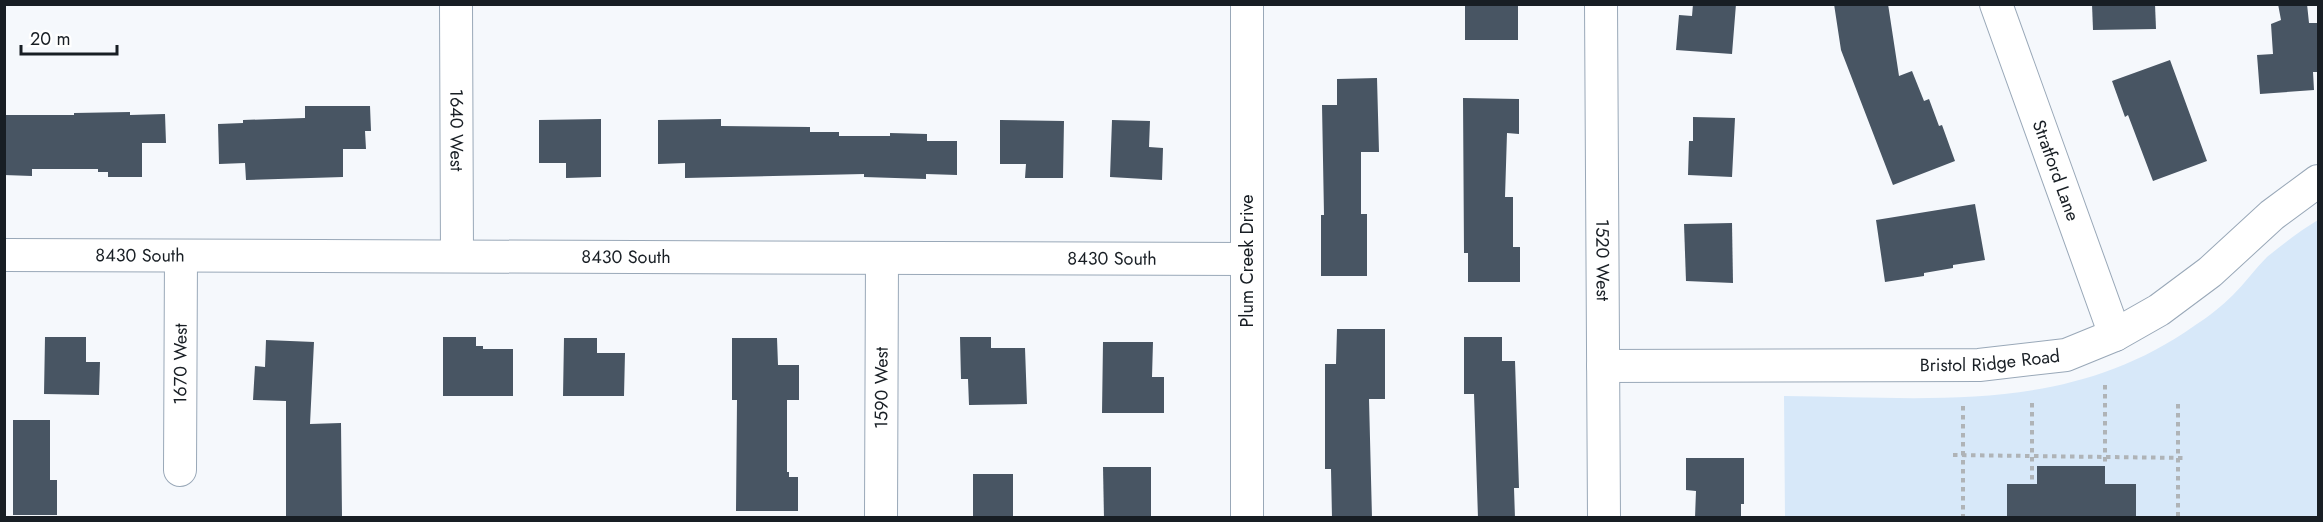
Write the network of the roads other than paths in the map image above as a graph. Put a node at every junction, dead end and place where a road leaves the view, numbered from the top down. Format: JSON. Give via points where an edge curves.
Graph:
{"nodes":[{"id":1,"x":456,"y":4,"type":"edge"},
{"id":2,"x":1247,"y":4,"type":"edge"},
{"id":3,"x":1601,"y":4,"type":"edge"},
{"id":4,"x":1996,"y":4,"type":"edge"},
{"id":5,"x":2319,"y":182,"type":"edge"},
{"id":6,"x":4,"y":255,"type":"edge"},
{"id":7,"x":181,"y":256,"type":"junction"},
{"id":8,"x":457,"y":256,"type":"junction"},
{"id":9,"x":882,"y":258,"type":"junction"},
{"id":10,"x":1247,"y":259,"type":"junction"},
{"id":11,"x":2115,"y":336,"type":"junction"},
{"id":12,"x":1603,"y":366,"type":"junction"},
{"id":13,"x":180,"y":470,"type":"dead end"},
{"id":14,"x":881,"y":518,"type":"edge"},
{"id":15,"x":1247,"y":518,"type":"edge"},
{"id":16,"x":1604,"y":518,"type":"edge"}],
"edges":[{"from":1,"to":8,"type":"street","name":"1640 West"},
{"from":2,"to":10,"type":"street","name":"Plum Creek Drive"},
{"from":3,"to":12,"type":"street","name":"1520 West"},
{"from":4,"to":11,"type":"street","name":"Stratford Lane"},
{"from":5,"to":11,"type":"street","name":"Bristol Ridge Road","via":[[2272,215],[2210,272],[2159,310]]},
{"from":6,"to":7,"type":"street","name":"8430 South"},
{"from":7,"to":8,"type":"street","name":"8430 South"},
{"from":7,"to":13,"type":"street","name":"1670 West"},
{"from":8,"to":9,"type":"street","name":"8430 South"},
{"from":9,"to":10,"type":"street","name":"8430 South"},
{"from":9,"to":14,"type":"street","name":"1590 West"},
{"from":10,"to":15,"type":"street","name":"Plum Creek Drive"},
{"from":11,"to":12,"type":"street","name":"Bristol Ridge Road","via":[[2066,355],[1978,365]]},
{"from":12,"to":16,"type":"street","name":"1520 West"}]}
